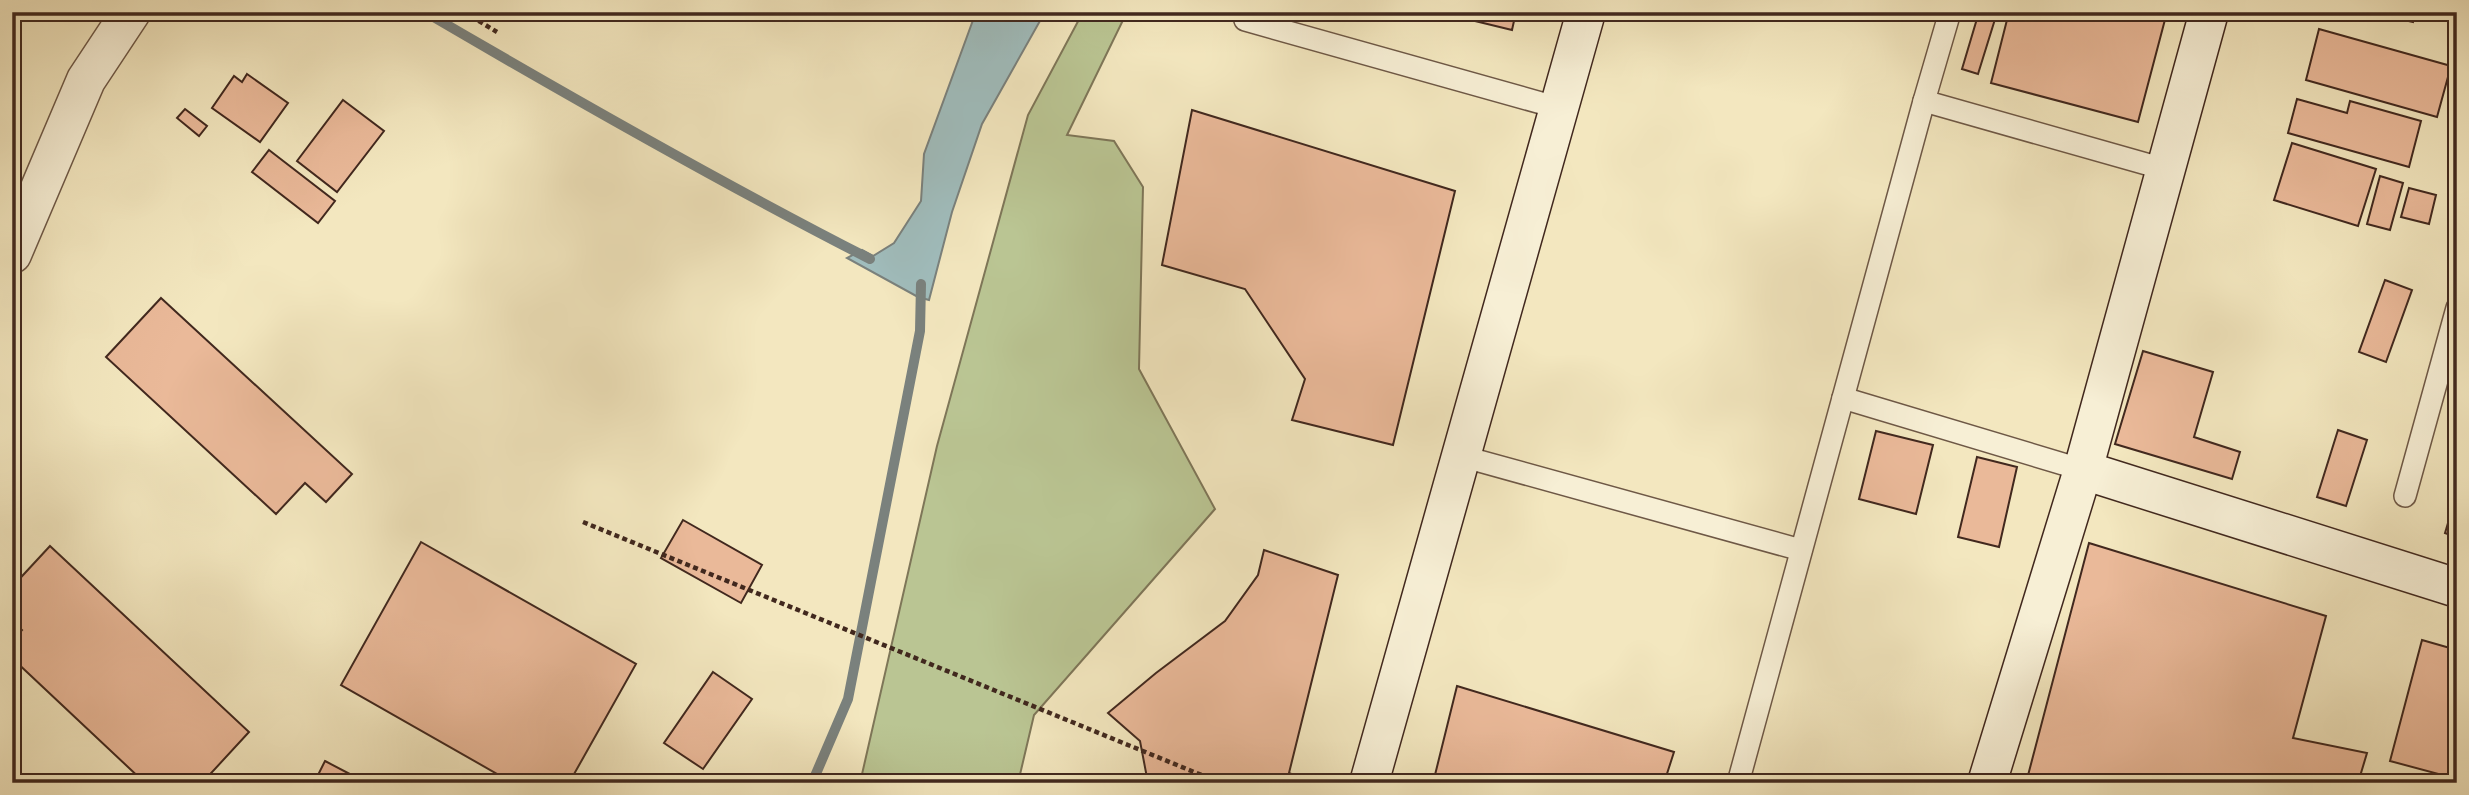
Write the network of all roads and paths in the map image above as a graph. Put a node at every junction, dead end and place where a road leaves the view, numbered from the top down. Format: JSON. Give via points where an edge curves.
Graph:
{"nodes":[{"id":1,"x":131,"y":12,"type":"edge"},
{"id":2,"x":464,"y":12,"type":"edge"},
{"id":3,"x":1247,"y":12,"type":"edge"},
{"id":4,"x":1586,"y":12,"type":"edge"},
{"id":5,"x":1950,"y":12,"type":"edge"},
{"id":6,"x":2209,"y":12,"type":"edge"},
{"id":7,"x":496,"y":32,"type":"dead end"},
{"id":8,"x":1924,"y":101,"type":"junction"},
{"id":9,"x":1559,"y":108,"type":"junction"},
{"id":10,"x":2164,"y":169,"type":"junction"},
{"id":11,"x":12,"y":254,"type":"edge"},
{"id":12,"x":2457,"y":308,"type":"edge"},
{"id":13,"x":1843,"y":398,"type":"junction"},
{"id":14,"x":1461,"y":456,"type":"junction"},
{"id":15,"x":2083,"y":470,"type":"junction"},
{"id":16,"x":2405,"y":496,"type":"dead end"},
{"id":17,"x":583,"y":522,"type":"dead end"},
{"id":18,"x":1801,"y":550,"type":"junction"},
{"id":19,"x":2457,"y":588,"type":"edge"},
{"id":20,"x":1221,"y":783,"type":"edge"},
{"id":21,"x":1369,"y":783,"type":"edge"},
{"id":22,"x":1738,"y":783,"type":"edge"},
{"id":23,"x":1987,"y":783,"type":"edge"}],
"edges":[{"from":1,"to":11,"type":"street","via":[[86,80]]},
{"from":2,"to":7,"type":"path"},
{"from":3,"to":9,"type":"lane","via":[[1245,20]]},
{"from":4,"to":9,"type":"street"},
{"from":5,"to":8,"type":"lane"},
{"from":6,"to":10,"type":"street"},
{"from":8,"to":10,"type":"lane"},
{"from":8,"to":13,"type":"lane"},
{"from":9,"to":14,"type":"street"},
{"from":10,"to":15,"type":"street"},
{"from":12,"to":16,"type":"lane"},
{"from":13,"to":15,"type":"lane"},
{"from":13,"to":18,"type":"lane"},
{"from":14,"to":18,"type":"lane"},
{"from":14,"to":21,"type":"street"},
{"from":15,"to":19,"type":"street"},
{"from":15,"to":23,"type":"street"},
{"from":17,"to":20,"type":"path"},
{"from":18,"to":22,"type":"lane"}]}
